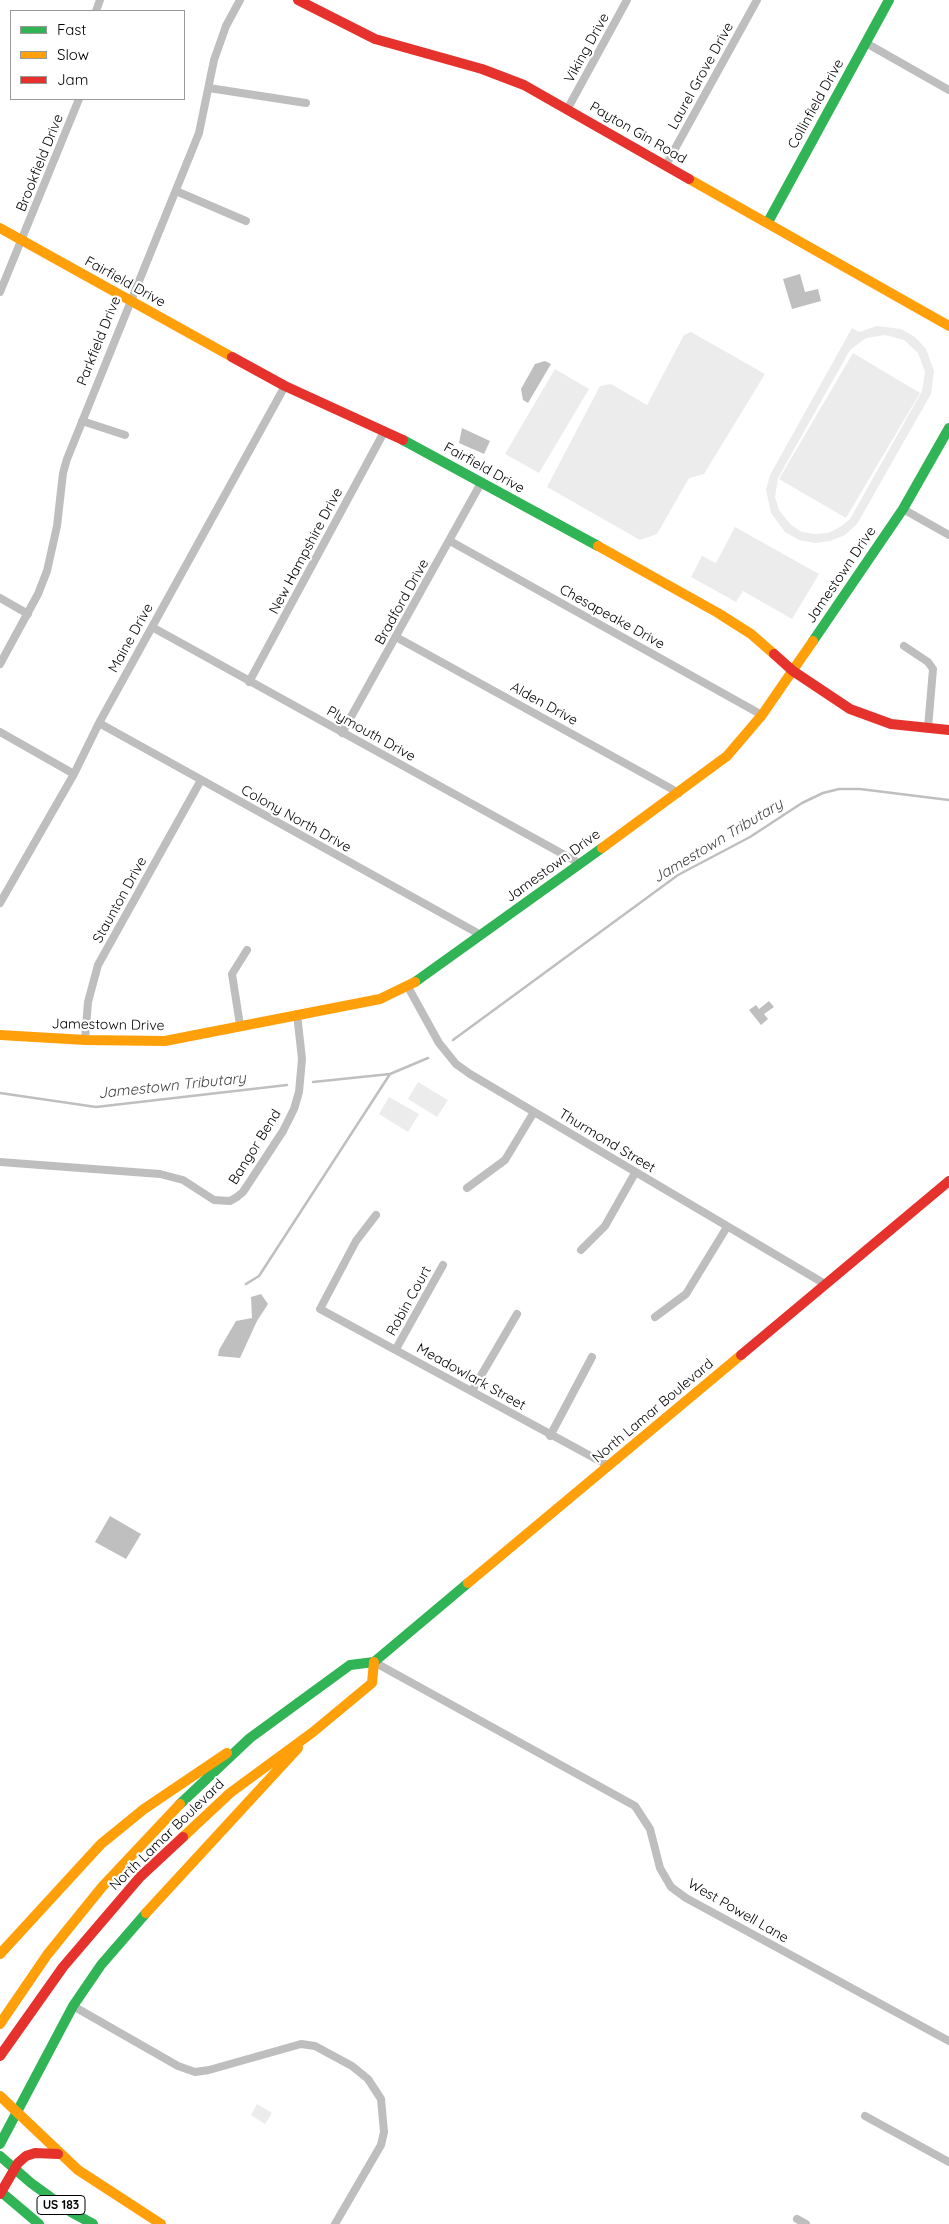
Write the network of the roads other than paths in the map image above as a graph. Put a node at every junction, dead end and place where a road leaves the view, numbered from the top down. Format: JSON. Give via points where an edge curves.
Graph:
{"nodes":[{"id":1,"x":240,"y":0,"type":"edge"},
{"id":2,"x":627,"y":0,"type":"edge"},
{"id":3,"x":757,"y":0,"type":"edge"},
{"id":4,"x":889,"y":0,"type":"edge"},
{"id":5,"x":303,"y":1,"type":"edge"},
{"id":6,"x":866,"y":43,"type":"junction"},
{"id":7,"x":209,"y":88,"type":"junction"},
{"id":8,"x":949,"y":90,"type":"edge"},
{"id":9,"x":79,"y":100,"type":"edge"},
{"id":10,"x":306,"y":103,"type":"dead end"},
{"id":11,"x":568,"y":108,"type":"junction"},
{"id":12,"x":666,"y":165,"type":"junction"},
{"id":13,"x":176,"y":191,"type":"junction"},
{"id":14,"x":246,"y":221,"type":"dead end"},
{"id":15,"x":768,"y":222,"type":"junction"},
{"id":16,"x":0,"y":228,"type":"edge"},
{"id":17,"x":22,"y":240,"type":"junction"},
{"id":18,"x":0,"y":292,"type":"edge"},
{"id":19,"x":131,"y":301,"type":"junction"},
{"id":20,"x":949,"y":326,"type":"edge"},
{"id":21,"x":285,"y":386,"type":"junction"},
{"id":22,"x":82,"y":421,"type":"junction"},
{"id":23,"x":949,"y":428,"type":"edge"},
{"id":24,"x":384,"y":432,"type":"junction"},
{"id":25,"x":124,"y":435,"type":"dead end"},
{"id":26,"x":481,"y":482,"type":"junction"},
{"id":27,"x":903,"y":509,"type":"junction"},
{"id":28,"x":949,"y":535,"type":"edge"},
{"id":29,"x":450,"y":541,"type":"junction"},
{"id":30,"x":0,"y":598,"type":"edge"},
{"id":31,"x":28,"y":614,"type":"junction"},
{"id":32,"x":152,"y":627,"type":"junction"},
{"id":33,"x":396,"y":637,"type":"junction"},
{"id":34,"x":904,"y":646,"type":"dead end"},
{"id":35,"x":0,"y":664,"type":"edge"},
{"id":36,"x":793,"y":671,"type":"junction"},
{"id":37,"x":249,"y":682,"type":"junction"},
{"id":38,"x":762,"y":715,"type":"junction"},
{"id":39,"x":99,"y":723,"type":"junction"},
{"id":40,"x":928,"y":728,"type":"junction"},
{"id":41,"x":949,"y":730,"type":"edge"},
{"id":42,"x":0,"y":732,"type":"edge"},
{"id":43,"x":342,"y":733,"type":"junction"},
{"id":44,"x":74,"y":774,"type":"junction"},
{"id":45,"x":201,"y":780,"type":"junction"},
{"id":46,"x":679,"y":793,"type":"junction"},
{"id":47,"x":579,"y":863,"type":"junction"},
{"id":48,"x":0,"y":903,"type":"edge"},
{"id":49,"x":481,"y":935,"type":"junction"},
{"id":50,"x":247,"y":950,"type":"dead end"},
{"id":51,"x":408,"y":987,"type":"junction"},
{"id":52,"x":297,"y":1014,"type":"junction"},
{"id":53,"x":240,"y":1024,"type":"junction"},
{"id":54,"x":0,"y":1034,"type":"edge"},
{"id":55,"x":85,"y":1040,"type":"junction"},
{"id":56,"x":534,"y":1112,"type":"junction"},
{"id":57,"x":0,"y":1162,"type":"edge"},
{"id":58,"x":635,"y":1173,"type":"junction"},
{"id":59,"x":949,"y":1181,"type":"edge"},
{"id":60,"x":467,"y":1188,"type":"dead end"},
{"id":61,"x":376,"y":1215,"type":"dead end"},
{"id":62,"x":727,"y":1227,"type":"junction"},
{"id":63,"x":581,"y":1250,"type":"dead end"},
{"id":64,"x":444,"y":1265,"type":"dead end"},
{"id":65,"x":825,"y":1284,"type":"junction"},
{"id":66,"x":517,"y":1314,"type":"dead end"},
{"id":67,"x":655,"y":1317,"type":"dead end"},
{"id":68,"x":396,"y":1349,"type":"junction"},
{"id":69,"x":592,"y":1357,"type":"dead end"},
{"id":70,"x":472,"y":1391,"type":"junction"},
{"id":71,"x":550,"y":1436,"type":"junction"},
{"id":72,"x":609,"y":1466,"type":"junction"},
{"id":73,"x":374,"y":1662,"type":"junction"},
{"id":74,"x":313,"y":1732,"type":"junction"},
{"id":75,"x":250,"y":1738,"type":"junction"},
{"id":76,"x":0,"y":1954,"type":"edge"},
{"id":77,"x":73,"y":2006,"type":"junction"},
{"id":78,"x":0,"y":2024,"type":"edge"},
{"id":79,"x":949,"y":2041,"type":"edge"},
{"id":80,"x":0,"y":2056,"type":"edge"},
{"id":81,"x":2,"y":2098,"type":"edge"},
{"id":82,"x":16,"y":2114,"type":"junction"},
{"id":83,"x":864,"y":2116,"type":"dead end"},
{"id":84,"x":0,"y":2144,"type":"edge"},
{"id":85,"x":58,"y":2154,"type":"junction"},
{"id":86,"x":0,"y":2156,"type":"edge"},
{"id":87,"x":949,"y":2162,"type":"edge"},
{"id":88,"x":0,"y":2193,"type":"edge"},
{"id":89,"x":798,"y":2219,"type":"dead end"},
{"id":90,"x":39,"y":2224,"type":"edge"},
{"id":91,"x":93,"y":2224,"type":"edge"},
{"id":92,"x":161,"y":2224,"type":"edge"},
{"id":93,"x":335,"y":2224,"type":"edge"},
{"id":94,"x":806,"y":2224,"type":"edge"}],
"edges":[{"from":1,"to":7,"type":"street","name":"Parkfield Drive","via":[[220,42]]},
{"from":2,"to":11,"type":"street","name":"Viking Drive"},
{"from":3,"to":12,"type":"street","name":"Laurel Grove Drive"},
{"from":4,"to":6,"type":"main road","name":"Collinfield Drive"},
{"from":5,"to":11,"type":"main road","name":"Payton Gin Road","via":[[375,39],[500,75]]},
{"from":6,"to":8,"type":"street"},
{"from":6,"to":15,"type":"main road","name":"Collinfield Drive"},
{"from":7,"to":10,"type":"street"},
{"from":7,"to":13,"type":"street","name":"Parkfield Drive","via":[[199,133]]},
{"from":9,"to":17,"type":"street","name":"Brookfield Drive"},
{"from":11,"to":12,"type":"main road","name":"Payton Gin Road"},
{"from":12,"to":15,"type":"main road","name":"Payton Gin Road"},
{"from":13,"to":14,"type":"street"},
{"from":13,"to":19,"type":"street","name":"Parkfield Drive"},
{"from":15,"to":20,"type":"main road","name":"Payton Gin Road"},
{"from":16,"to":17,"type":"main road","name":"Fairfield Drive"},
{"from":17,"to":18,"type":"street","name":"Brookfield Drive"},
{"from":17,"to":19,"type":"main road","name":"Fairfield Drive"},
{"from":19,"to":21,"type":"main road","name":"Fairfield Drive"},
{"from":19,"to":22,"type":"street","name":"Parkfield Drive"},
{"from":21,"to":24,"type":"main road","name":"Fairfield Drive"},
{"from":21,"to":32,"type":"street","name":"Maine Drive"},
{"from":22,"to":25,"type":"street"},
{"from":22,"to":31,"type":"street","name":"Parkfield Drive","via":[[63,474],[49,563]]},
{"from":23,"to":27,"type":"main road","name":"Jamestown Drive"},
{"from":24,"to":26,"type":"main road","name":"Fairfield Drive"},
{"from":24,"to":37,"type":"street","name":"New Hampshire Drive"},
{"from":26,"to":29,"type":"street","name":"Bradford Drive"},
{"from":26,"to":36,"type":"main road","name":"Fairfield Drive","via":[[739,626]]},
{"from":27,"to":28,"type":"street"},
{"from":27,"to":36,"type":"main road","name":"Jamestown Drive"},
{"from":29,"to":33,"type":"street","name":"Bradford Drive"},
{"from":29,"to":38,"type":"street","name":"Chesapeake Drive"},
{"from":30,"to":31,"type":"street"},
{"from":31,"to":35,"type":"street","name":"Parkfield Drive"},
{"from":32,"to":37,"type":"street","name":"Plymouth Drive"},
{"from":32,"to":39,"type":"street","name":"Maine Drive"},
{"from":33,"to":43,"type":"street","name":"Bradford Drive"},
{"from":33,"to":46,"type":"street","name":"Alden Drive"},
{"from":34,"to":40,"type":"street","via":[[933,669]]},
{"from":36,"to":38,"type":"main road","name":"Jamestown Drive"},
{"from":36,"to":40,"type":"main road","name":"Fairfield Drive","via":[[863,716],[891,724]]},
{"from":37,"to":43,"type":"street","name":"Plymouth Drive"},
{"from":38,"to":46,"type":"main road","name":"Jamestown Drive","via":[[728,756]]},
{"from":39,"to":44,"type":"street","name":"Maine Drive"},
{"from":39,"to":45,"type":"street","name":"Colony North Drive"},
{"from":40,"to":41,"type":"main road","name":"Fairfield Drive"},
{"from":42,"to":44,"type":"street"},
{"from":43,"to":47,"type":"street","name":"Plymouth Drive"},
{"from":44,"to":48,"type":"street","name":"Maine Drive"},
{"from":45,"to":49,"type":"street","name":"Colony North Drive"},
{"from":45,"to":55,"type":"street","name":"Staunton Drive","via":[[98,965],[88,1002]]},
{"from":46,"to":47,"type":"main road","name":"Jamestown Drive"},
{"from":47,"to":49,"type":"main road","name":"Jamestown Drive"},
{"from":49,"to":51,"type":"main road","name":"Jamestown Drive"},
{"from":50,"to":53,"type":"street","via":[[232,974]]},
{"from":51,"to":52,"type":"main road","name":"Jamestown Drive","via":[[380,999]]},
{"from":51,"to":56,"type":"street","name":"Thurmond Street","via":[[432,1032],[456,1064]]},
{"from":52,"to":53,"type":"main road","name":"Jamestown Drive"},
{"from":52,"to":57,"type":"street","name":"Bangor Bend","via":[[302,1067],[294,1109],[243,1192],[230,1201],[214,1200],[183,1180],[160,1174]]},
{"from":53,"to":55,"type":"main road","name":"Jamestown Drive","via":[[165,1041]]},
{"from":54,"to":55,"type":"main road","name":"Jamestown Drive"},
{"from":56,"to":58,"type":"street","name":"Thurmond Street"},
{"from":56,"to":60,"type":"street","via":[[505,1160]]},
{"from":58,"to":62,"type":"street","name":"Thurmond Street"},
{"from":58,"to":63,"type":"street","via":[[605,1226]]},
{"from":59,"to":65,"type":"main road","name":"North Lamar Boulevard"},
{"from":61,"to":68,"type":"street","name":"Meadowlark Street","via":[[356,1241],[320,1309]]},
{"from":62,"to":65,"type":"street","name":"Thurmond Street"},
{"from":62,"to":67,"type":"street","via":[[686,1294]]},
{"from":64,"to":68,"type":"street","name":"Robin Court"},
{"from":65,"to":72,"type":"main road","name":"North Lamar Boulevard"},
{"from":66,"to":70,"type":"street"},
{"from":68,"to":70,"type":"street","name":"Meadowlark Street"},
{"from":69,"to":71,"type":"street"},
{"from":70,"to":71,"type":"street","name":"Meadowlark Street"},
{"from":71,"to":72,"type":"street","name":"Meadowlark Street"},
{"from":72,"to":73,"type":"main road","name":"North Lamar Boulevard"},
{"from":73,"to":74,"type":"main road","name":"North Lamar Boulevard","via":[[372,1683]]},
{"from":73,"to":75,"type":"main road","name":"North Lamar Boulevard","via":[[350,1665]]},
{"from":73,"to":79,"type":"street","name":"West Powell Lane","via":[[635,1806],[650,1829],[660,1868],[670,1886],[686,1898]]},
{"from":74,"to":77,"type":"main road","via":[[142,1918],[101,1965]]},
{"from":74,"to":80,"type":"main road","name":"North Lamar Boulevard","via":[[230,1793],[140,1877],[63,1967]]},
{"from":75,"to":76,"type":"main road","via":[[119,1828],[83,1862]]},
{"from":75,"to":78,"type":"main road","name":"North Lamar Boulevard","via":[[168,1816],[102,1887],[48,1955]]},
{"from":77,"to":82,"type":"main road"},
{"from":77,"to":93,"type":"street","via":[[178,2066],[195,2072],[301,2044],[315,2046],[352,2066],[368,2079],[381,2098],[384,2132],[381,2145]]},
{"from":81,"to":82,"type":"main road"},
{"from":82,"to":84,"type":"main road"},
{"from":82,"to":85,"type":"main road"},
{"from":83,"to":87,"type":"street"},
{"from":85,"to":88,"type":"main road","via":[[26,2156],[18,2163]]},
{"from":85,"to":92,"type":"main road","via":[[102,2188]]},
{"from":86,"to":91,"type":"main road","number":"US 183","via":[[31,2183]]},
{"from":88,"to":90,"type":"main road","number":"US 183"},
{"from":89,"to":94,"type":"street"}]}
